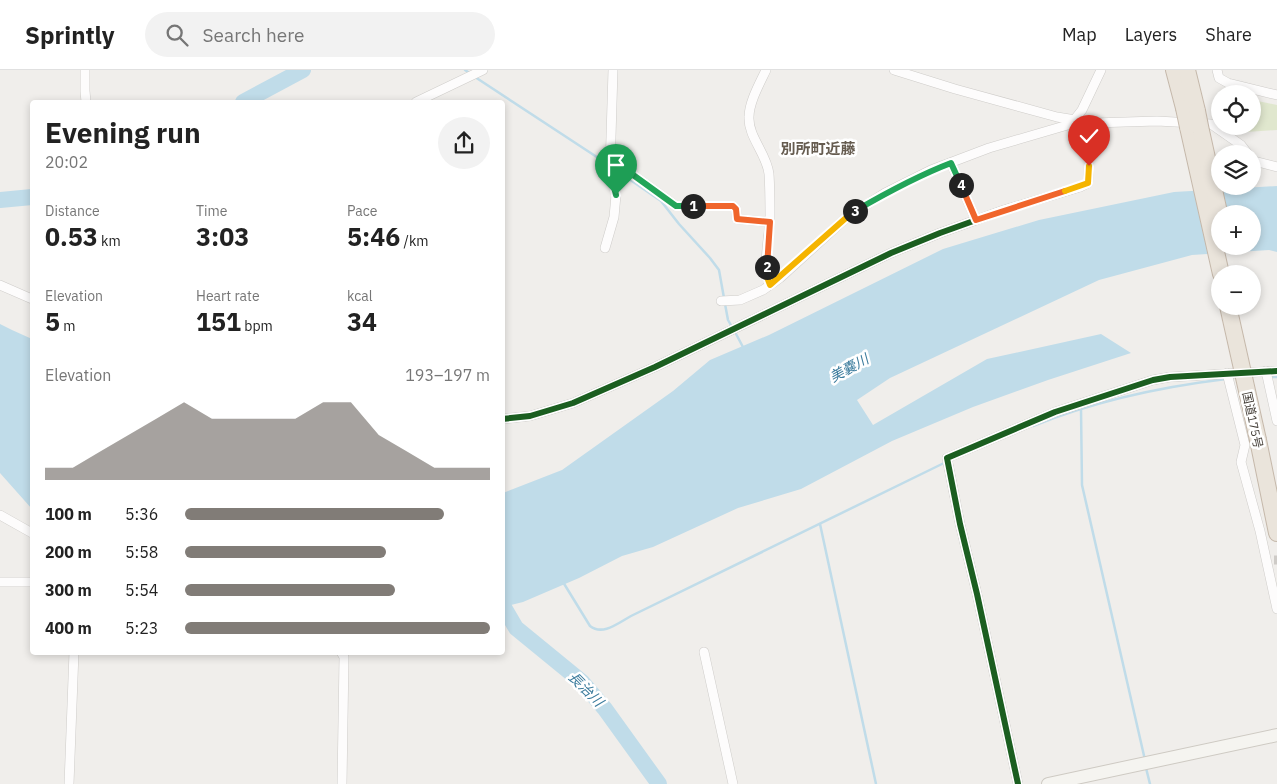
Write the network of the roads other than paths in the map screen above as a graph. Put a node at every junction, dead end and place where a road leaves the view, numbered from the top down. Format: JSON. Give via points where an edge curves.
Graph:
{"nodes":[{"id":1,"x":85,"y":70,"type":"edge"},
{"id":2,"x":483,"y":70,"type":"edge"},
{"id":3,"x":613,"y":70,"type":"edge"},
{"id":4,"x":766,"y":70,"type":"edge"},
{"id":5,"x":894,"y":70,"type":"edge"},
{"id":6,"x":1101,"y":70,"type":"edge"},
{"id":7,"x":1174,"y":70,"type":"edge"},
{"id":8,"x":1188,"y":70,"type":"edge"},
{"id":9,"x":1217,"y":70,"type":"edge"},
{"id":10,"x":1277,"y":95,"type":"edge"},
{"id":11,"x":86,"y":100,"type":"edge"},
{"id":12,"x":420,"y":100,"type":"edge"},
{"id":13,"x":1191,"y":110,"type":"junction"},
{"id":14,"x":1075,"y":120,"type":"junction"},
{"id":15,"x":1241,"y":145,"type":"edge"},
{"id":16,"x":611,"y":161,"type":"junction"},
{"id":17,"x":951,"y":163,"type":"junction"},
{"id":18,"x":1261,"y":163,"type":"edge"},
{"id":19,"x":1089,"y":166,"type":"dead end"},
{"id":20,"x":1277,"y":167,"type":"edge"},
{"id":21,"x":1205,"y":173,"type":"junction"},
{"id":22,"x":1216,"y":205,"type":"edge"},
{"id":23,"x":976,"y":220,"type":"junction"},
{"id":24,"x":770,"y":222,"type":"junction"},
{"id":25,"x":605,"y":248,"type":"dead end"},
{"id":26,"x":1220,"y":265,"type":"edge"},
{"id":27,"x":0,"y":285,"type":"edge"},
{"id":28,"x":770,"y":285,"type":"junction"},
{"id":29,"x":30,"y":298,"type":"edge"},
{"id":30,"x":721,"y":301,"type":"dead end"},
{"id":31,"x":1230,"y":315,"type":"edge"},
{"id":32,"x":1241,"y":315,"type":"edge"},
{"id":33,"x":1266,"y":371,"type":"junction"},
{"id":34,"x":1277,"y":371,"type":"edge"},
{"id":35,"x":1228,"y":373,"type":"junction"},
{"id":36,"x":505,"y":419,"type":"edge"},
{"id":37,"x":1277,"y":422,"type":"edge"},
{"id":38,"x":1262,"y":439,"type":"junction"},
{"id":39,"x":1277,"y":483,"type":"edge"},
{"id":40,"x":0,"y":515,"type":"edge"},
{"id":41,"x":30,"y":532,"type":"edge"},
{"id":42,"x":1277,"y":534,"type":"edge"},
{"id":43,"x":0,"y":582,"type":"edge"},
{"id":44,"x":30,"y":582,"type":"edge"},
{"id":45,"x":1277,"y":609,"type":"edge"},
{"id":46,"x":704,"y":652,"type":"dead end"},
{"id":47,"x":74,"y":655,"type":"edge"},
{"id":48,"x":343,"y":655,"type":"edge"},
{"id":49,"x":1277,"y":735,"type":"edge"},
{"id":50,"x":69,"y":784,"type":"edge"},
{"id":51,"x":342,"y":784,"type":"edge"},
{"id":52,"x":733,"y":784,"type":"edge"},
{"id":53,"x":1018,"y":784,"type":"edge"},
{"id":54,"x":1048,"y":784,"type":"edge"}],
"edges":[{"from":1,"to":11,"type":"street"},
{"from":2,"to":12,"type":"street"},
{"from":3,"to":16,"type":"street"},
{"from":4,"to":24,"type":"street","via":[[756,91],[749,125],[769,173]]},
{"from":5,"to":14,"type":"street"},
{"from":6,"to":14,"type":"street"},
{"from":7,"to":13,"type":"highway"},
{"from":8,"to":13,"type":"highway"},
{"from":9,"to":10,"type":"street","via":[[1219,78],[1228,83]]},
{"from":13,"to":21,"type":"highway","bridge":true},
{"from":14,"to":15,"type":"street","via":[[1211,124]]},
{"from":14,"to":17,"type":"street"},
{"from":16,"to":24,"type":"street","via":[[676,206],[733,206],[737,219]]},
{"from":16,"to":25,"type":"street","via":[[616,195],[614,217]]},
{"from":17,"to":23,"type":"street"},
{"from":17,"to":28,"type":"street","via":[[885,193],[847,217]]},
{"from":18,"to":20,"type":"street"},
{"from":19,"to":23,"type":"street","via":[[1088,183]]},
{"from":21,"to":22,"type":"highway"},
{"from":21,"to":26,"type":"highway"},
{"from":23,"to":36,"type":"street","via":[[891,253],[573,403],[530,416]]},
{"from":24,"to":28,"type":"street","via":[[767,277]]},
{"from":27,"to":29,"type":"street"},
{"from":28,"to":30,"type":"street","via":[[740,300]]},
{"from":31,"to":38,"type":"highway","name":"国道175号","bridge":true},
{"from":32,"to":38,"type":"highway","name":"国道175号"},
{"from":33,"to":34,"type":"street"},
{"from":33,"to":35,"type":"street"},
{"from":33,"to":37,"type":"street"},
{"from":35,"to":45,"type":"street","via":[[1246,445],[1241,462],[1270,561]]},
{"from":35,"to":53,"type":"street","via":[[1153,380],[1055,412],[947,458]]},
{"from":38,"to":39,"type":"highway","name":"国道175号"},
{"from":38,"to":42,"type":"highway","name":"国道175号"},
{"from":40,"to":41,"type":"street"},
{"from":43,"to":44,"type":"street"},
{"from":46,"to":52,"type":"street"},
{"from":47,"to":50,"type":"street"},
{"from":48,"to":51,"type":"street"},
{"from":49,"to":54,"type":"street"}]}
